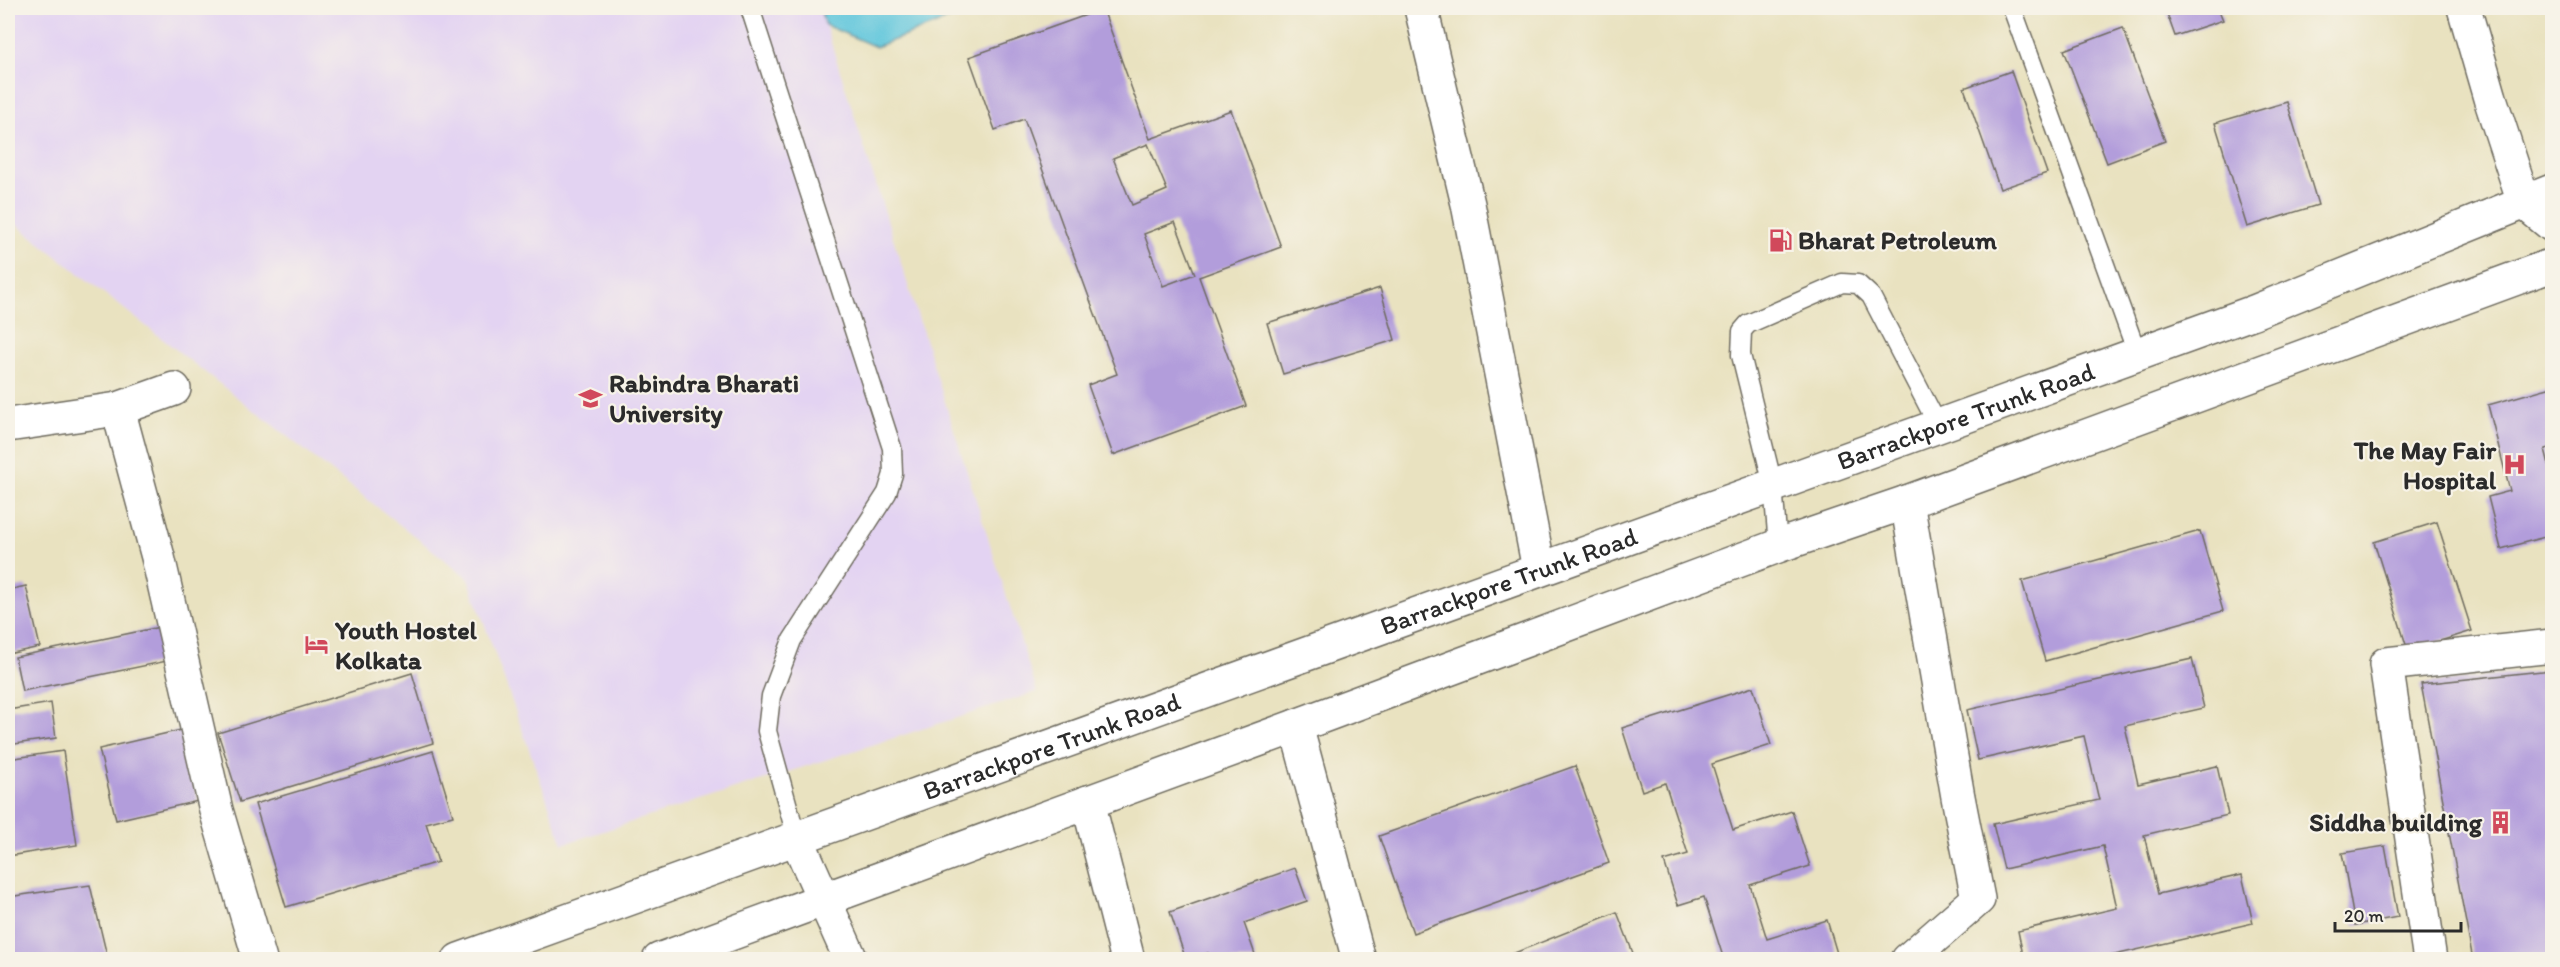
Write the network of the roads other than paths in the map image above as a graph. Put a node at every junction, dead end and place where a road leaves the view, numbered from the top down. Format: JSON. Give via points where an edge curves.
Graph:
{"nodes":[{"id":1,"x":750,"y":8,"type":"edge"},
{"id":2,"x":1421,"y":8,"type":"edge"},
{"id":3,"x":2012,"y":8,"type":"edge"},
{"id":4,"x":2464,"y":8,"type":"edge"},
{"id":5,"x":2538,"y":196,"type":"edge"},
{"id":6,"x":2553,"y":225,"type":"edge"},
{"id":7,"x":2553,"y":265,"type":"edge"},
{"id":8,"x":2137,"y":353,"type":"junction"},
{"id":9,"x":174,"y":389,"type":"dead end"},
{"id":10,"x":118,"y":409,"type":"junction"},
{"id":11,"x":8,"y":425,"type":"edge"},
{"id":12,"x":1938,"y":425,"type":"junction"},
{"id":13,"x":1773,"y":485,"type":"junction"},
{"id":14,"x":1907,"y":502,"type":"junction"},
{"id":15,"x":1778,"y":546,"type":"junction"},
{"id":16,"x":1539,"y":568,"type":"junction"},
{"id":17,"x":2553,"y":646,"type":"edge"},
{"id":18,"x":1296,"y":726,"type":"junction"},
{"id":19,"x":1088,"y":802,"type":"junction"},
{"id":20,"x":797,"y":838,"type":"junction"},
{"id":21,"x":824,"y":899,"type":"junction"},
{"id":22,"x":260,"y":960,"type":"edge"},
{"id":23,"x":459,"y":960,"type":"edge"},
{"id":24,"x":659,"y":960,"type":"edge"},
{"id":25,"x":851,"y":960,"type":"edge"},
{"id":26,"x":1128,"y":960,"type":"edge"},
{"id":27,"x":1359,"y":960,"type":"edge"},
{"id":28,"x":1908,"y":960,"type":"edge"},
{"id":29,"x":2430,"y":960,"type":"edge"}],
"edges":[{"from":1,"to":20,"type":"lane","via":[[892,448],[893,474],[887,493],[792,640],[771,696],[767,731]]},
{"from":2,"to":16,"type":"main road","via":[[1468,204]]},
{"from":3,"to":8,"type":"lane"},
{"from":4,"to":5,"type":"main road","via":[[2490,98]]},
{"from":5,"to":6,"type":"main road"},
{"from":5,"to":8,"type":"main road","name":"Barrackpore Trunk Road","via":[[2254,312]]},
{"from":7,"to":14,"type":"main road"},
{"from":8,"to":12,"type":"main road","name":"Barrackpore Trunk Road"},
{"from":9,"to":10,"type":"main road"},
{"from":10,"to":11,"type":"main road"},
{"from":10,"to":22,"type":"main road","via":[[158,557],[216,810]]},
{"from":12,"to":13,"type":"main road","name":"Barrackpore Trunk Road"},
{"from":12,"to":13,"type":"lane","via":[[1871,296],[1858,284],[1842,283],[1748,324],[1742,331],[1741,355]]},
{"from":13,"to":15,"type":"lane"},
{"from":13,"to":16,"type":"main road","name":"Barrackpore Trunk Road"},
{"from":14,"to":15,"type":"main road"},
{"from":14,"to":28,"type":"main road","via":[[1978,899]]},
{"from":15,"to":18,"type":"main road"},
{"from":16,"to":20,"type":"main road","name":"Barrackpore Trunk Road"},
{"from":17,"to":29,"type":"main road","via":[[2386,664]]},
{"from":18,"to":19,"type":"main road"},
{"from":18,"to":27,"type":"main road"},
{"from":19,"to":21,"type":"main road"},
{"from":19,"to":26,"type":"main road"},
{"from":20,"to":21,"type":"main road"},
{"from":20,"to":23,"type":"main road","name":"Barrackpore Trunk Road"},
{"from":21,"to":24,"type":"main road"},
{"from":21,"to":25,"type":"main road"}]}
